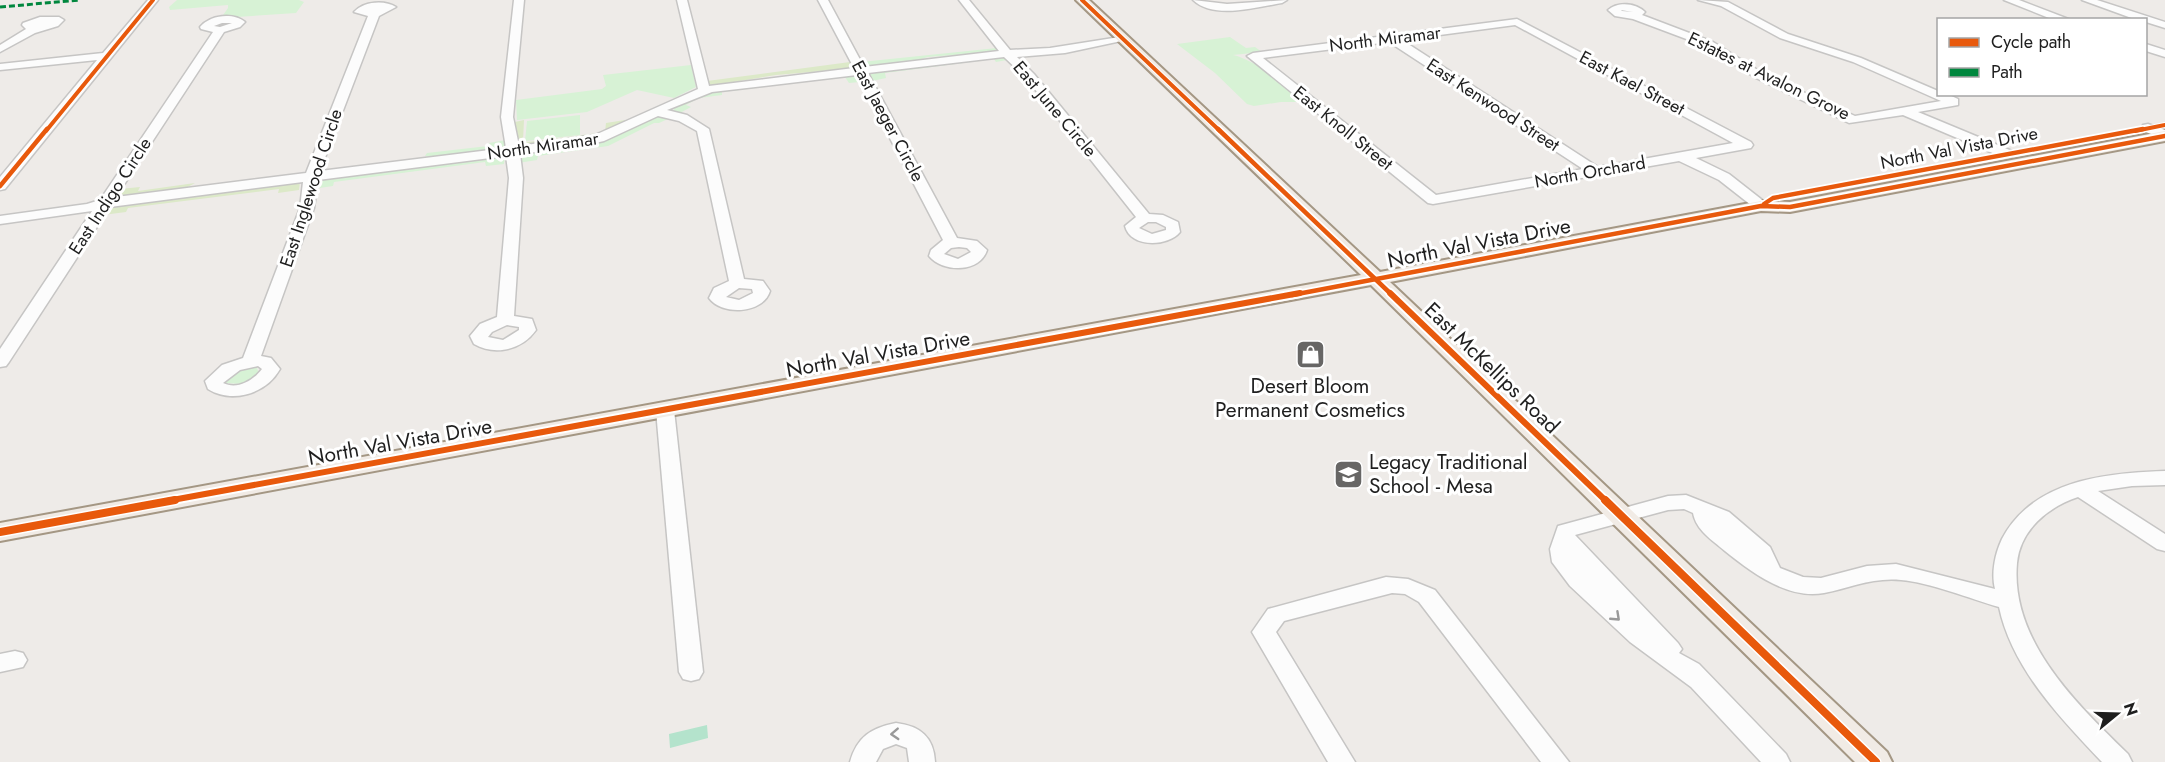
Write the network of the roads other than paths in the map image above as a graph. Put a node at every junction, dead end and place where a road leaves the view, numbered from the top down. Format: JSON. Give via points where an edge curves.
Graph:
{"nodes":[{"id":1,"x":153,"y":0,"type":"edge"},
{"id":2,"x":519,"y":0,"type":"edge"},
{"id":3,"x":682,"y":0,"type":"edge"},
{"id":4,"x":824,"y":0,"type":"edge"},
{"id":5,"x":964,"y":0,"type":"edge"},
{"id":6,"x":1082,"y":0,"type":"edge"},
{"id":7,"x":1198,"y":0,"type":"edge"},
{"id":8,"x":1282,"y":0,"type":"edge"},
{"id":9,"x":1703,"y":0,"type":"edge"},
{"id":10,"x":2009,"y":0,"type":"edge"},
{"id":11,"x":2087,"y":0,"type":"edge"},
{"id":12,"x":1726,"y":2,"type":"edge"},
{"id":13,"x":374,"y":14,"type":"dead end"},
{"id":14,"x":1635,"y":16,"type":"dead end"},
{"id":15,"x":2060,"y":18,"type":"edge"},
{"id":16,"x":2143,"y":18,"type":"edge"},
{"id":17,"x":2147,"y":19,"type":"edge"},
{"id":18,"x":1517,"y":21,"type":"joint"},
{"id":19,"x":2165,"y":25,"type":"edge"},
{"id":20,"x":35,"y":30,"type":"dead end"},
{"id":21,"x":220,"y":30,"type":"dead end"},
{"id":22,"x":1122,"y":38,"type":"junction"},
{"id":23,"x":1391,"y":38,"type":"junction"},
{"id":24,"x":2147,"y":48,"type":"edge"},
{"id":25,"x":1007,"y":53,"type":"junction"},
{"id":26,"x":2165,"y":54,"type":"edge"},
{"id":27,"x":107,"y":56,"type":"junction"},
{"id":28,"x":1253,"y":56,"type":"joint"},
{"id":29,"x":1,"y":58,"type":"edge"},
{"id":30,"x":861,"y":70,"type":"junction"},
{"id":31,"x":704,"y":90,"type":"junction"},
{"id":32,"x":1937,"y":95,"type":"edge"},
{"id":33,"x":1940,"y":96,"type":"edge"},
{"id":34,"x":1904,"y":111,"type":"junction"},
{"id":35,"x":658,"y":112,"type":"junction"},
{"id":36,"x":2161,"y":130,"type":"edge"},
{"id":37,"x":1746,"y":145,"type":"joint"},
{"id":38,"x":513,"y":151,"type":"junction"},
{"id":39,"x":2002,"y":155,"type":"junction"},
{"id":40,"x":1680,"y":157,"type":"junction"},
{"id":41,"x":1594,"y":171,"type":"junction"},
{"id":42,"x":311,"y":177,"type":"junction"},
{"id":43,"x":0,"y":186,"type":"edge"},
{"id":44,"x":1433,"y":200,"type":"joint"},
{"id":45,"x":105,"y":203,"type":"junction"},
{"id":46,"x":1761,"y":206,"type":"junction"},
{"id":47,"x":0,"y":213,"type":"edge"},
{"id":48,"x":26,"y":213,"type":"junction"},
{"id":49,"x":1145,"y":219,"type":"dead end"},
{"id":50,"x":0,"y":220,"type":"edge"},
{"id":51,"x":952,"y":242,"type":"dead end"},
{"id":52,"x":1376,"y":279,"type":"junction"},
{"id":53,"x":737,"y":283,"type":"dead end"},
{"id":54,"x":506,"y":320,"type":"dead end"},
{"id":55,"x":0,"y":362,"type":"edge"},
{"id":56,"x":250,"y":362,"type":"dead end"},
{"id":57,"x":665,"y":410,"type":"junction"},
{"id":58,"x":2165,"y":478,"type":"edge"},
{"id":59,"x":2079,"y":488,"type":"junction"},
{"id":60,"x":1620,"y":516,"type":"junction"},
{"id":61,"x":0,"y":532,"type":"edge"},
{"id":62,"x":2165,"y":544,"type":"edge"},
{"id":63,"x":2008,"y":601,"type":"junction"},
{"id":64,"x":691,"y":672,"type":"dead end"},
{"id":65,"x":863,"y":762,"type":"edge"},
{"id":66,"x":922,"y":762,"type":"edge"},
{"id":67,"x":1342,"y":762,"type":"edge"},
{"id":68,"x":1556,"y":762,"type":"edge"},
{"id":69,"x":1777,"y":762,"type":"edge"},
{"id":70,"x":1876,"y":762,"type":"edge"},
{"id":71,"x":2120,"y":762,"type":"edge"}],
"edges":[{"from":1,"to":27,"type":"street"},
{"from":2,"to":38,"type":"street","via":[[507,117],[513,132]]},
{"from":3,"to":31,"type":"street"},
{"from":4,"to":30,"type":"street","name":"East Jaeger Circle"},
{"from":5,"to":25,"type":"street","name":"East June Circle"},
{"from":6,"to":22,"type":"main road","name":"East McKellips Road"},
{"from":7,"to":8,"type":"street","via":[[1210,7]]},
{"from":9,"to":12,"type":"street","name":"Estates at Avalon Grove"},
{"from":10,"to":15,"type":"street"},
{"from":11,"to":16,"type":"street"},
{"from":12,"to":32,"type":"street","name":"Estates at Avalon Grove","via":[[1784,36],[1857,60]]},
{"from":13,"to":42,"type":"street","name":"East Inglewood Circle"},
{"from":14,"to":34,"type":"street","name":"Estates at Avalon Grove","via":[[1709,44],[1760,76],[1853,120]]},
{"from":17,"to":19,"type":"street"},
{"from":18,"to":23,"type":"street","name":"North Miramar"},
{"from":18,"to":37,"type":"street","name":"East Kael Street"},
{"from":20,"to":29,"type":"street","via":[[14,43]]},
{"from":21,"to":45,"type":"street","name":"East Indigo Circle"},
{"from":22,"to":25,"type":"street","name":"North Miramar"},
{"from":22,"to":52,"type":"main road","name":"East McKellips Road"},
{"from":23,"to":28,"type":"street","name":"North Miramar"},
{"from":23,"to":41,"type":"street","name":"East Kenwood Street"},
{"from":24,"to":26,"type":"street"},
{"from":25,"to":30,"type":"street","name":"North Miramar"},
{"from":25,"to":49,"type":"street","name":"East June Circle"},
{"from":27,"to":29,"type":"street"},
{"from":27,"to":43,"type":"street"},
{"from":28,"to":44,"type":"street","name":"East Knoll Street"},
{"from":30,"to":31,"type":"street","name":"North Miramar"},
{"from":30,"to":51,"type":"street","name":"East Jaeger Circle"},
{"from":31,"to":35,"type":"street","name":"North Miramar"},
{"from":33,"to":34,"type":"street","name":"Estates at Avalon Grove","via":[[1954,102]]},
{"from":34,"to":39,"type":"street"},
{"from":35,"to":38,"type":"street","name":"North Miramar","via":[[604,138]]},
{"from":35,"to":53,"type":"street","via":[[683,118],[703,129]]},
{"from":36,"to":39,"type":"main road","name":"North Val Vista Drive"},
{"from":36,"to":46,"type":"main road","name":"North Val Vista Drive","via":[[1790,207]]},
{"from":37,"to":40,"type":"street","name":"North Orchard"},
{"from":38,"to":42,"type":"street","name":"North Miramar"},
{"from":38,"to":54,"type":"street","via":[[516,178]]},
{"from":39,"to":46,"type":"main road","name":"North Val Vista Drive","via":[[1773,198]]},
{"from":40,"to":41,"type":"street","name":"North Orchard"},
{"from":40,"to":46,"type":"street","via":[[1720,186]]},
{"from":41,"to":44,"type":"street","name":"North Orchard"},
{"from":42,"to":45,"type":"street","name":"North Miramar"},
{"from":42,"to":56,"type":"street","name":"East Inglewood Circle","via":[[307,208]]},
{"from":45,"to":48,"type":"street","name":"North Miramar"},
{"from":45,"to":55,"type":"street","name":"East Indigo Circle"},
{"from":46,"to":52,"type":"main road","name":"North Val Vista Drive"},
{"from":47,"to":48,"type":"street","name":"North Miramar"},
{"from":48,"to":50,"type":"street","name":"North Miramar"},
{"from":52,"to":57,"type":"main road","name":"North Val Vista Drive"},
{"from":52,"to":60,"type":"main road","name":"East McKellips Road"},
{"from":57,"to":61,"type":"main road","name":"North Val Vista Drive"},
{"from":57,"to":64,"type":"street"},
{"from":58,"to":59,"type":"street","via":[[2127,479]]},
{"from":59,"to":62,"type":"street"},
{"from":59,"to":63,"type":"street","via":[[2046,502],[2022,521],[2014,533],[2005,562]]},
{"from":60,"to":63,"type":"street","via":[[1677,502],[1694,504],[1704,510],[1705,521],[1745,557],[1804,586],[1870,573],[1904,572]]},
{"from":60,"to":69,"type":"street","via":[[1565,531],[1563,562],[1593,582],[1630,630],[1699,680]]},
{"from":60,"to":70,"type":"main road","name":"East McKellips Road"},
{"from":63,"to":71,"type":"street","via":[[2025,646],[2043,674],[2065,705]]},
{"from":66,"to":65,"type":"street","one_way":true,"via":[[918,741],[894,732],[874,740]]},
{"from":67,"to":68,"type":"street","via":[[1264,632],[1276,615],[1386,585],[1407,586],[1427,596]]}]}
